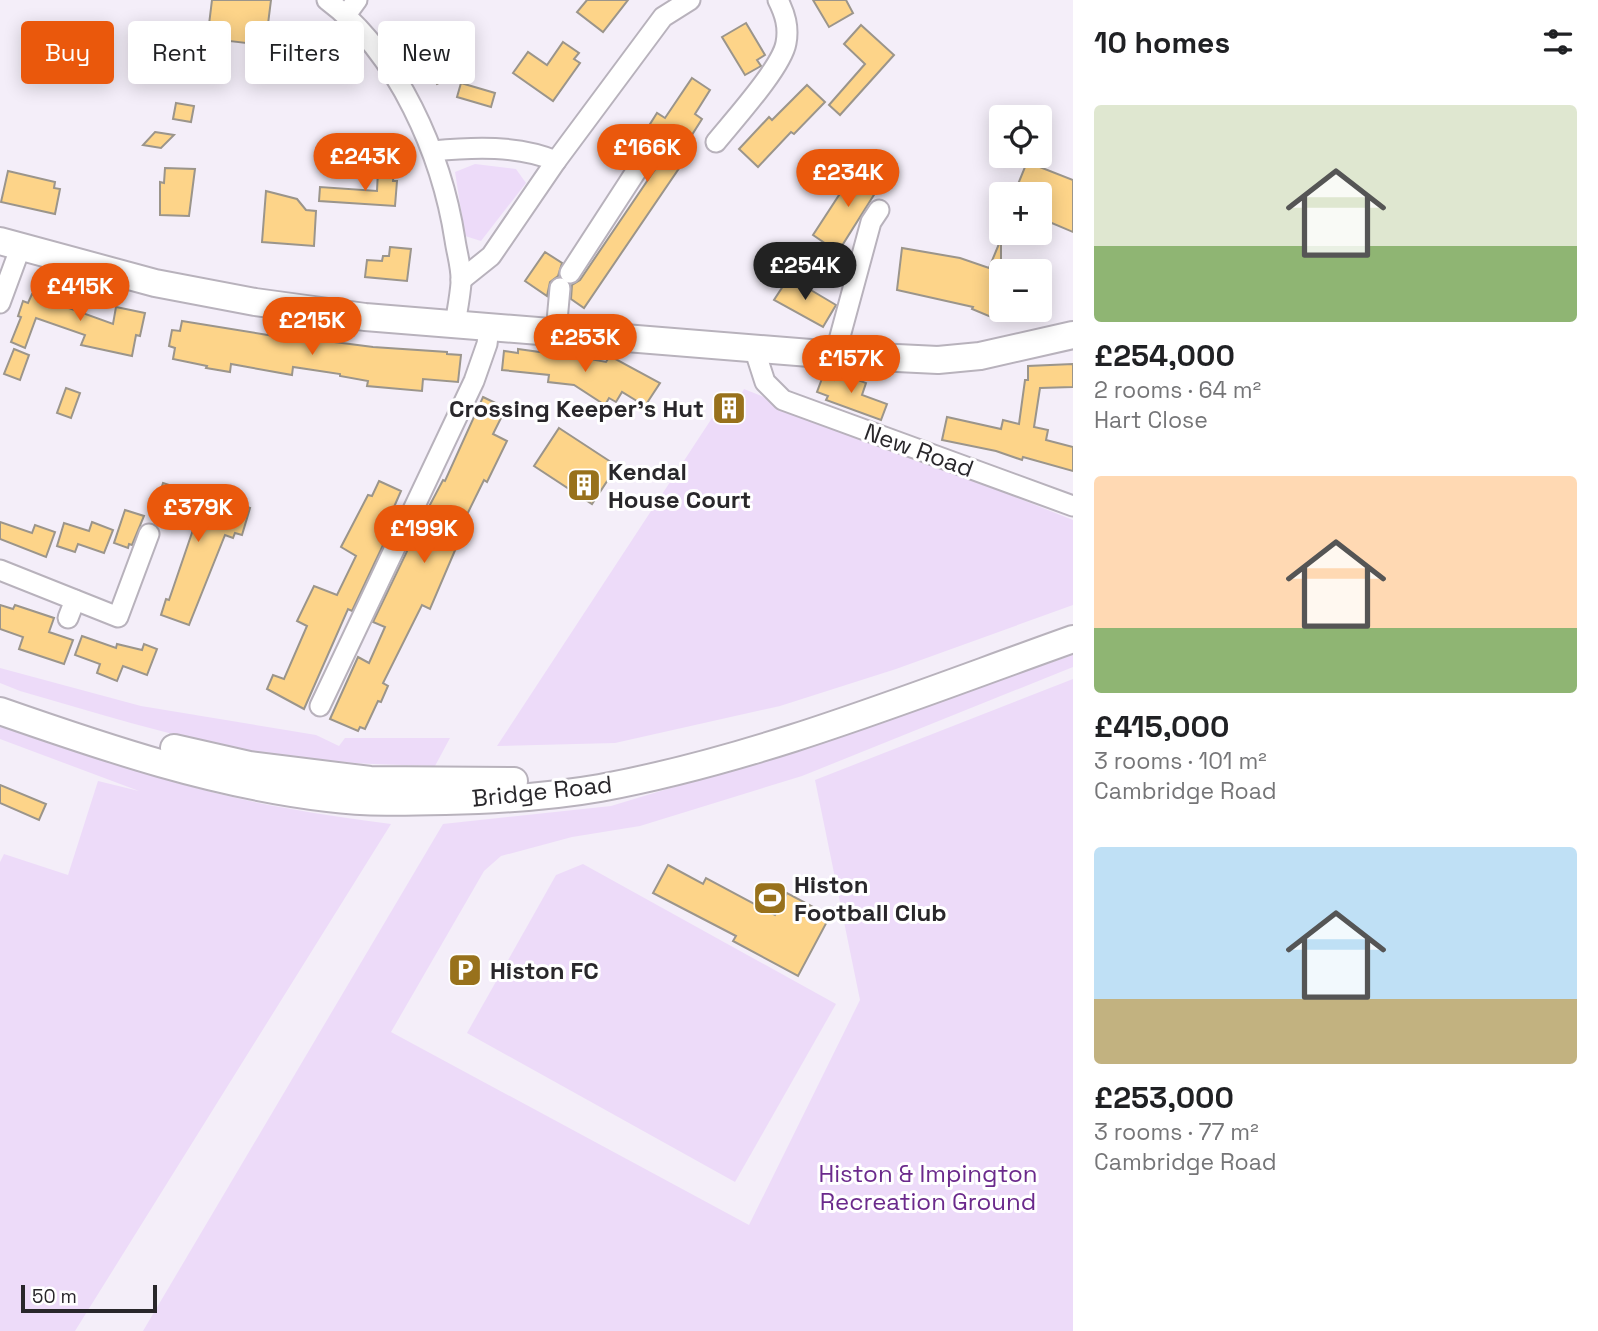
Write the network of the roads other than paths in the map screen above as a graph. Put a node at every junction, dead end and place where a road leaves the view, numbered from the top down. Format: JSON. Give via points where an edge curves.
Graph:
{"nodes":[{"id":1,"x":327,"y":0,"type":"edge"},
{"id":2,"x":690,"y":0,"type":"edge"},
{"id":3,"x":778,"y":0,"type":"edge"},
{"id":4,"x":351,"y":7,"type":"edge"},
{"id":5,"x":716,"y":142,"type":"dead end"},
{"id":6,"x":433,"y":152,"type":"junction"},
{"id":7,"x":646,"y":156,"type":"dead end"},
{"id":8,"x":556,"y":160,"type":"junction"},
{"id":9,"x":879,"y":210,"type":"dead end"},
{"id":10,"x":10,"y":244,"type":"edge"},
{"id":11,"x":461,"y":280,"type":"junction"},
{"id":12,"x":0,"y":303,"type":"edge"},
{"id":13,"x":455,"y":325,"type":"junction"},
{"id":14,"x":489,"y":328,"type":"junction"},
{"id":15,"x":556,"y":332,"type":"junction"},
{"id":16,"x":1073,"y":335,"type":"edge"},
{"id":17,"x":754,"y":348,"type":"junction"},
{"id":18,"x":835,"y":355,"type":"junction"},
{"id":19,"x":1073,"y":506,"type":"edge"},
{"id":20,"x":149,"y":534,"type":"dead end"},
{"id":21,"x":0,"y":570,"type":"edge"},
{"id":22,"x":1073,"y":623,"type":"edge"},
{"id":23,"x":1073,"y":639,"type":"edge"},
{"id":24,"x":0,"y":697,"type":"edge"},
{"id":25,"x":320,"y":706,"type":"dead end"},
{"id":26,"x":0,"y":711,"type":"edge"},
{"id":27,"x":505,"y":791,"type":"junction"}],
"edges":[{"from":1,"to":4,"type":"street"},
{"from":2,"to":8,"type":"street","via":[[663,17]]},
{"from":3,"to":5,"type":"street","via":[[787,19],[786,45],[761,86]]},
{"from":4,"to":6,"type":"street","via":[[411,102]]},
{"from":6,"to":8,"type":"street","via":[[463,148],[534,151]]},
{"from":6,"to":11,"type":"street","via":[[449,201]]},
{"from":7,"to":15,"type":"street","via":[[565,281]]},
{"from":8,"to":11,"type":"street","via":[[491,256]]},
{"from":9,"to":18,"type":"street","via":[[871,222]]},
{"from":10,"to":12,"type":"street"},
{"from":10,"to":13,"type":"main road","via":[[219,296]]},
{"from":11,"to":13,"type":"street"},
{"from":13,"to":14,"type":"main road"},
{"from":14,"to":15,"type":"main road"},
{"from":14,"to":25,"type":"street","via":[[469,392],[352,630]]},
{"from":15,"to":17,"type":"main road"},
{"from":16,"to":18,"type":"main road","via":[[942,360]]},
{"from":17,"to":18,"type":"main road"},
{"from":17,"to":19,"type":"street","name":"New Road","via":[[765,382],[783,400]]},
{"from":20,"to":21,"type":"street","via":[[118,617],[72,609]]},
{"from":22,"to":27,"type":"main road","name":"Bridge Road","via":[[858,701],[686,753]]},
{"from":23,"to":27,"type":"main road","name":"Bridge Road","via":[[793,737],[690,767],[600,788]]},
{"from":24,"to":27,"type":"main road","name":"Bridge Road","via":[[161,746],[249,765]]},
{"from":26,"to":27,"type":"main road","name":"Bridge Road","via":[[106,748],[254,786],[328,798],[389,803]]}]}
